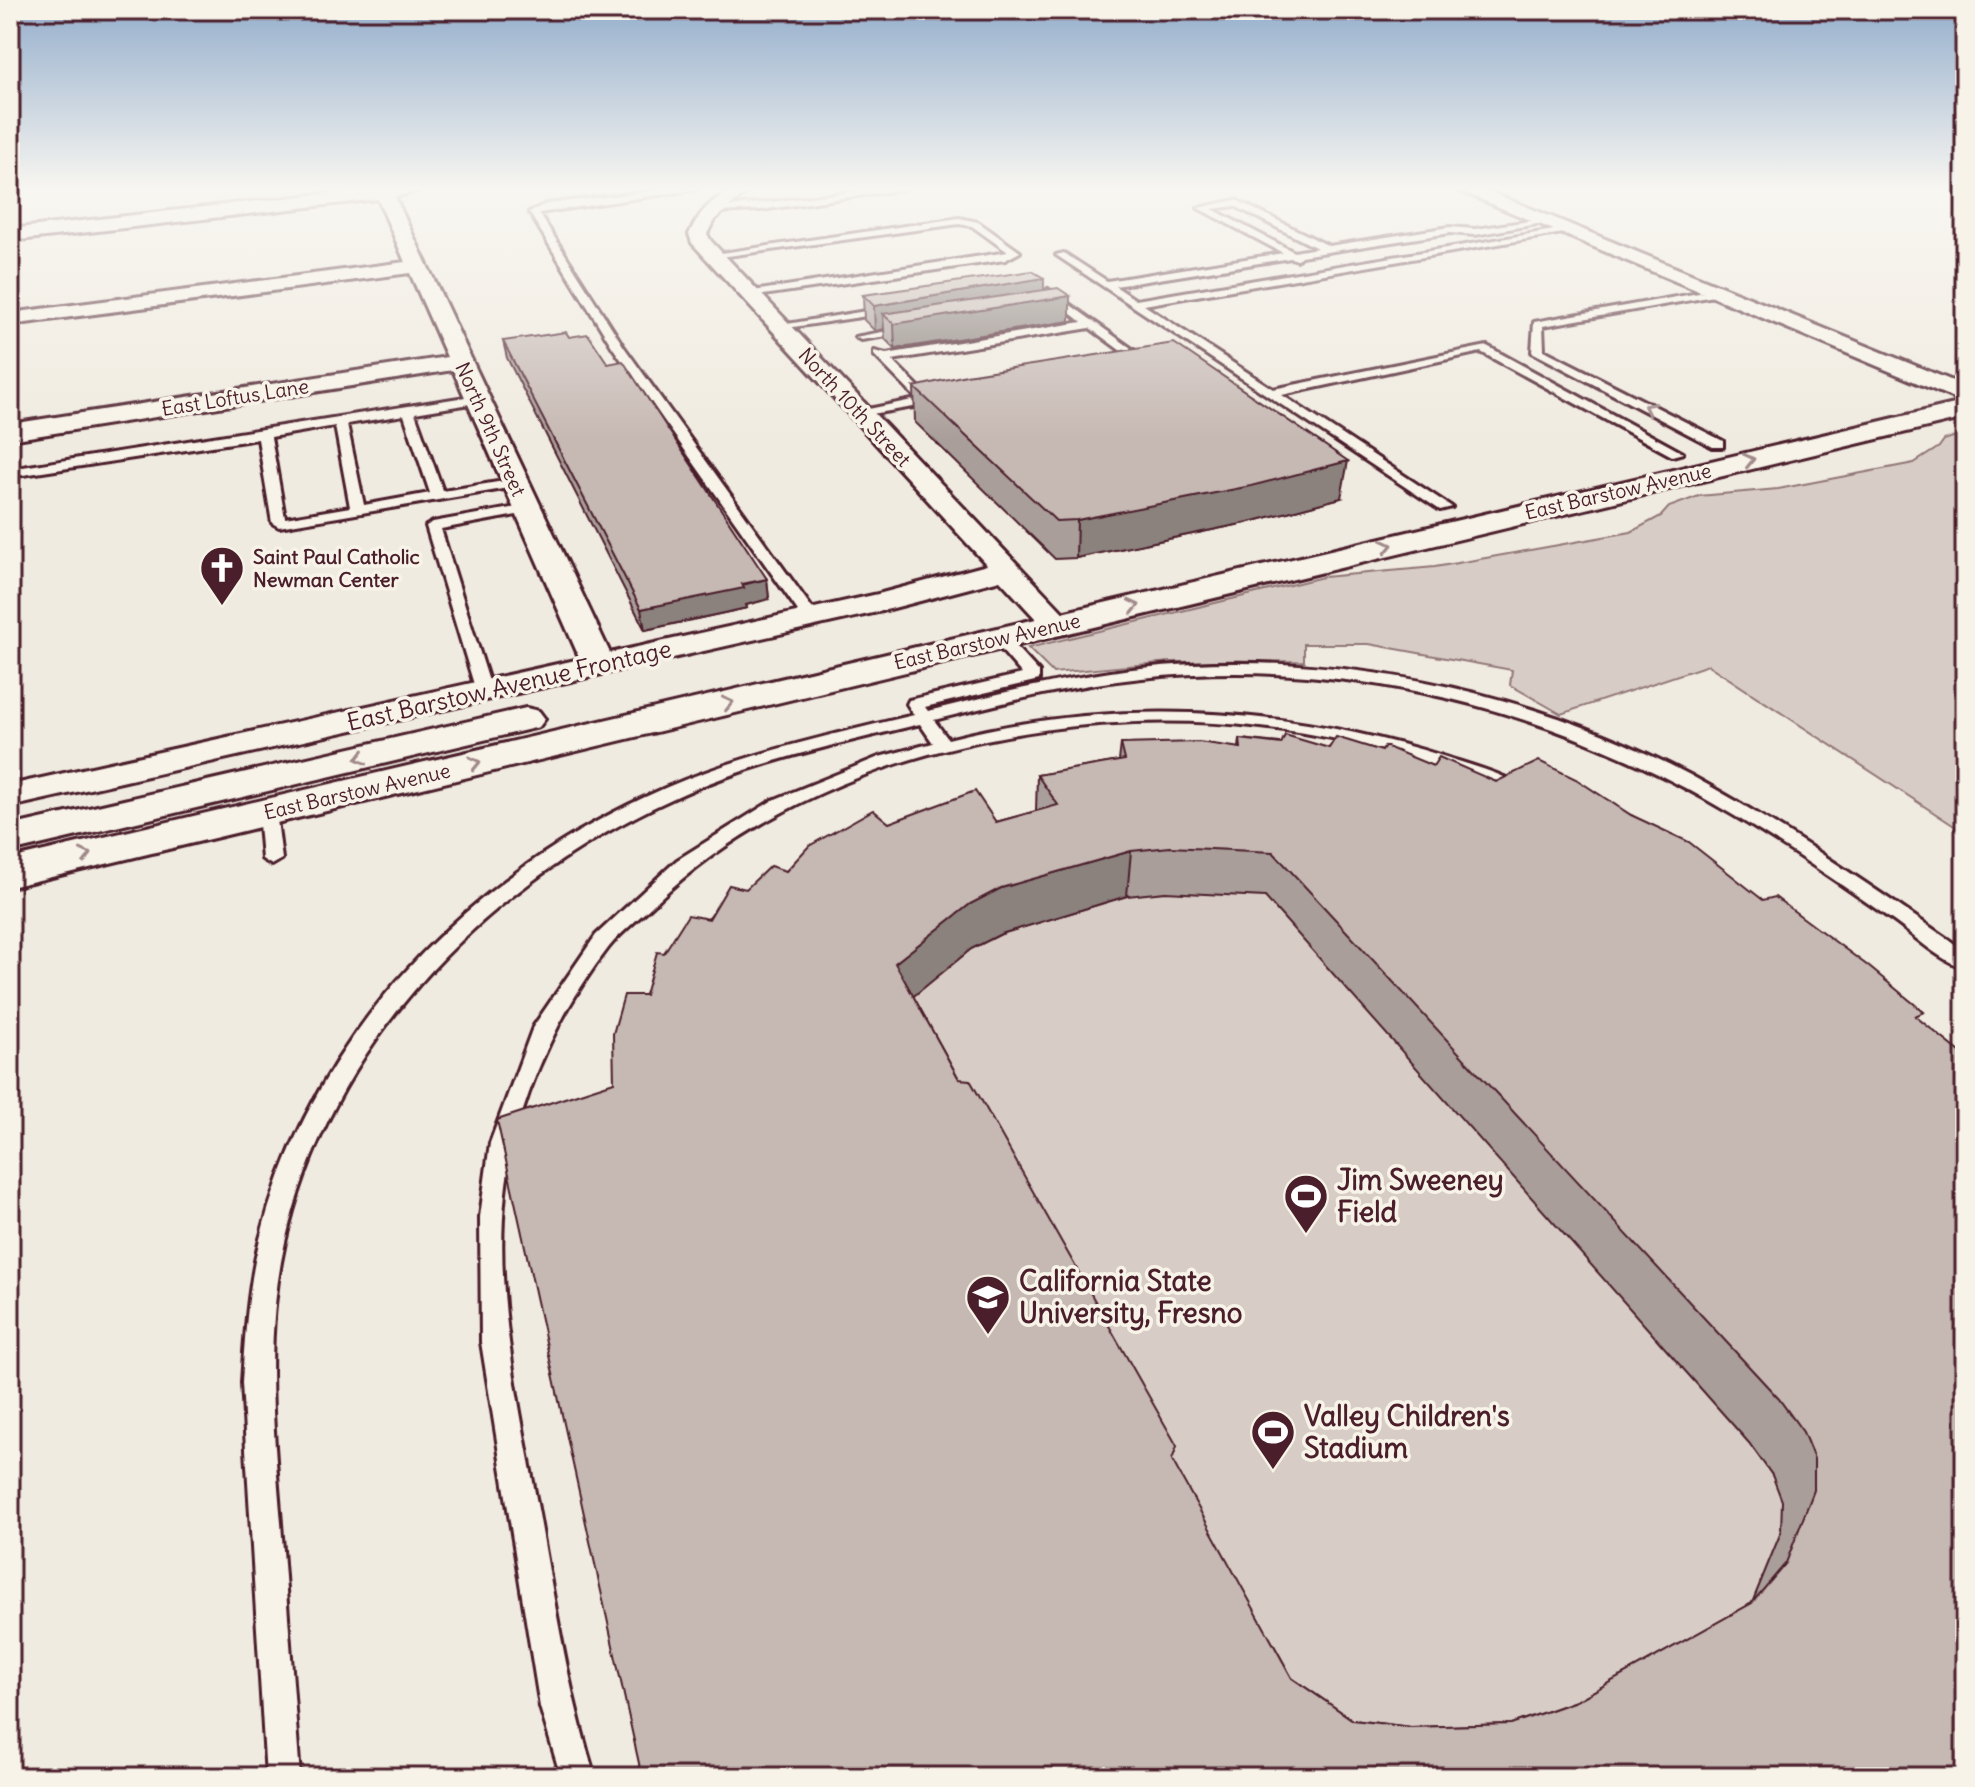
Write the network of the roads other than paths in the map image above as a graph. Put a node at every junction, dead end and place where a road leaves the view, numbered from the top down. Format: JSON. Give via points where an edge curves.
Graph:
{"nodes":[{"id":1,"x":368,"y":272,"type":"edge"},
{"id":2,"x":420,"y":272,"type":"edge"},
{"id":3,"x":572,"y":272,"type":"edge"},
{"id":4,"x":730,"y":272,"type":"edge"},
{"id":5,"x":899,"y":272,"type":"edge"},
{"id":6,"x":1088,"y":272,"type":"edge"},
{"id":7,"x":1181,"y":272,"type":"edge"},
{"id":8,"x":1324,"y":272,"type":"edge"},
{"id":9,"x":1666,"y":272,"type":"edge"},
{"id":10,"x":1689,"y":272,"type":"edge"},
{"id":11,"x":1106,"y":284,"type":"junction"},
{"id":12,"x":1032,"y":289,"type":"edge"},
{"id":13,"x":1716,"y":293,"type":"junction"},
{"id":14,"x":750,"y":294,"type":"junction"},
{"id":15,"x":1134,"y":303,"type":"junction"},
{"id":16,"x":1066,"y":305,"type":"junction"},
{"id":17,"x":1051,"y":307,"type":"edge"},
{"id":18,"x":900,"y":308,"type":"edge"},
{"id":19,"x":841,"y":317,"type":"junction"},
{"id":20,"x":10,"y":319,"type":"edge"},
{"id":21,"x":1092,"y":324,"type":"junction"},
{"id":22,"x":780,"y":326,"type":"junction"},
{"id":23,"x":924,"y":327,"type":"edge"},
{"id":24,"x":861,"y":337,"type":"junction"},
{"id":25,"x":883,"y":358,"type":"junction"},
{"id":26,"x":461,"y":362,"type":"junction"},
{"id":27,"x":1120,"y":368,"type":"edge"},
{"id":28,"x":1963,"y":392,"type":"edge"},
{"id":29,"x":1272,"y":393,"type":"junction"},
{"id":30,"x":956,"y":396,"type":"edge"},
{"id":31,"x":478,"y":399,"type":"junction"},
{"id":32,"x":926,"y":401,"type":"junction"},
{"id":33,"x":408,"y":410,"type":"junction"},
{"id":34,"x":860,"y":412,"type":"junction"},
{"id":35,"x":340,"y":421,"type":"junction"},
{"id":36,"x":10,"y":432,"type":"edge"},
{"id":37,"x":264,"y":434,"type":"junction"},
{"id":38,"x":1718,"y":444,"type":"junction"},
{"id":39,"x":1677,"y":453,"type":"junction"},
{"id":40,"x":10,"y":473,"type":"edge"},
{"id":41,"x":516,"y":483,"type":"junction"},
{"id":42,"x":438,"y":496,"type":"junction"},
{"id":43,"x":1445,"y":507,"type":"junction"},
{"id":44,"x":528,"y":509,"type":"junction"},
{"id":45,"x":358,"y":510,"type":"junction"},
{"id":46,"x":1006,"y":569,"type":"junction"},
{"id":47,"x":1048,"y":613,"type":"junction"},
{"id":48,"x":811,"y":618,"type":"junction"},
{"id":49,"x":999,"y":638,"type":"junction"},
{"id":50,"x":599,"y":665,"type":"junction"},
{"id":51,"x":484,"y":691,"type":"junction"},
{"id":52,"x":923,"y":718,"type":"junction"},
{"id":53,"x":942,"y":744,"type":"junction"},
{"id":54,"x":10,"y":796,"type":"edge"},
{"id":55,"x":1536,"y":799,"type":"edge"},
{"id":56,"x":267,"y":812,"type":"junction"},
{"id":57,"x":10,"y":839,"type":"edge"},
{"id":58,"x":272,"y":859,"type":"dead end"},
{"id":59,"x":10,"y":873,"type":"edge"},
{"id":60,"x":1965,"y":961,"type":"edge"},
{"id":61,"x":283,"y":1777,"type":"edge"},
{"id":62,"x":578,"y":1777,"type":"edge"}],
"edges":[{"from":1,"to":20,"type":"street"},
{"from":2,"to":26,"type":"street","name":"North 9th Street"},
{"from":3,"to":48,"type":"lane","via":[[619,348]]},
{"from":4,"to":14,"type":"street","name":"North 10th Street"},
{"from":5,"to":14,"type":"lane"},
{"from":6,"to":11,"type":"lane"},
{"from":7,"to":11,"type":"lane"},
{"from":8,"to":15,"type":"lane"},
{"from":9,"to":13,"type":"main road"},
{"from":10,"to":28,"type":"main road"},
{"from":11,"to":15,"type":"lane"},
{"from":12,"to":16,"type":"lane","via":[[1049,292]]},
{"from":13,"to":28,"type":"main road"},
{"from":38,"to":13,"type":"lane","one_way":true,"via":[[1538,352],[1538,324]]},
{"from":14,"to":22,"type":"street","name":"North 10th Street"},
{"from":15,"to":29,"type":"lane"},
{"from":16,"to":17,"type":"lane"},
{"from":16,"to":21,"type":"lane"},
{"from":18,"to":19,"type":"lane"},
{"from":19,"to":22,"type":"lane"},
{"from":19,"to":24,"type":"lane"},
{"from":21,"to":25,"type":"lane"},
{"from":21,"to":27,"type":"lane","via":[[1134,355],[1135,366]]},
{"from":22,"to":34,"type":"street","name":"North 10th Street"},
{"from":23,"to":24,"type":"lane"},
{"from":24,"to":25,"type":"lane"},
{"from":25,"to":32,"type":"lane"},
{"from":26,"to":31,"type":"street","name":"North 9th Street"},
{"from":26,"to":36,"type":"street","name":"East Loftus Lane"},
{"from":28,"to":38,"type":"main road","name":"East Barstow Avenue"},
{"from":47,"to":28,"type":"main road","name":"East Barstow Avenue","one_way":true},
{"from":29,"to":39,"type":"lane","via":[[1483,348]]},
{"from":29,"to":43,"type":"lane"},
{"from":30,"to":32,"type":"lane"},
{"from":31,"to":33,"type":"lane"},
{"from":31,"to":41,"type":"street","name":"North 9th Street"},
{"from":32,"to":34,"type":"lane"},
{"from":33,"to":35,"type":"lane"},
{"from":33,"to":42,"type":"lane"},
{"from":34,"to":46,"type":"street","name":"North 10th Street"},
{"from":35,"to":37,"type":"lane"},
{"from":35,"to":45,"type":"lane"},
{"from":37,"to":40,"type":"lane"},
{"from":37,"to":45,"type":"lane","via":[[279,523]]},
{"from":38,"to":39,"type":"main road","name":"East Barstow Avenue"},
{"from":39,"to":43,"type":"main road","name":"East Barstow Avenue"},
{"from":41,"to":42,"type":"lane"},
{"from":41,"to":44,"type":"street","name":"North 9th Street"},
{"from":42,"to":45,"type":"lane"},
{"from":43,"to":47,"type":"main road","name":"East Barstow Avenue"},
{"from":44,"to":50,"type":"street","name":"North 9th Street"},
{"from":44,"to":51,"type":"lane","via":[[433,526]]},
{"from":46,"to":47,"type":"street","name":"North 10th Street"},
{"from":46,"to":48,"type":"street","name":"East Barstow Avenue Frontage"},
{"from":47,"to":49,"type":"main road","name":"East Barstow Avenue"},
{"from":47,"to":57,"type":"main road","name":"East Barstow Avenue","one_way":true},
{"from":48,"to":50,"type":"street","name":"East Barstow Avenue Frontage"},
{"from":49,"to":52,"type":"lane","via":[[1033,676],[915,704]]},
{"from":56,"to":49,"type":"main road","name":"East Barstow Avenue","one_way":true},
{"from":50,"to":51,"type":"street","name":"East Barstow Avenue Frontage"},
{"from":51,"to":54,"type":"street","name":"East Barstow Avenue Frontage"},
{"from":52,"to":53,"type":"lane"},
{"from":52,"to":60,"type":"lane","via":[[1074,683],[1207,668],[1357,675],[1435,690],[1571,728],[1685,778],[1793,842]]},
{"from":52,"to":61,"type":"lane","via":[[727,772],[672,791],[592,831],[533,866],[484,906],[391,998],[353,1049],[322,1104],[276,1226],[260,1322],[256,1383]]},
{"from":53,"to":55,"type":"lane","via":[[1062,722],[1225,718],[1389,748],[1471,772]]},
{"from":53,"to":62,"type":"lane","via":[[797,796],[742,824],[665,879],[620,920],[579,969],[518,1087],[501,1146],[496,1188],[495,1342],[557,1707]]},
{"from":56,"to":58,"type":"lane"},
{"from":59,"to":56,"type":"main road","name":"East Barstow Avenue","one_way":true}]}
